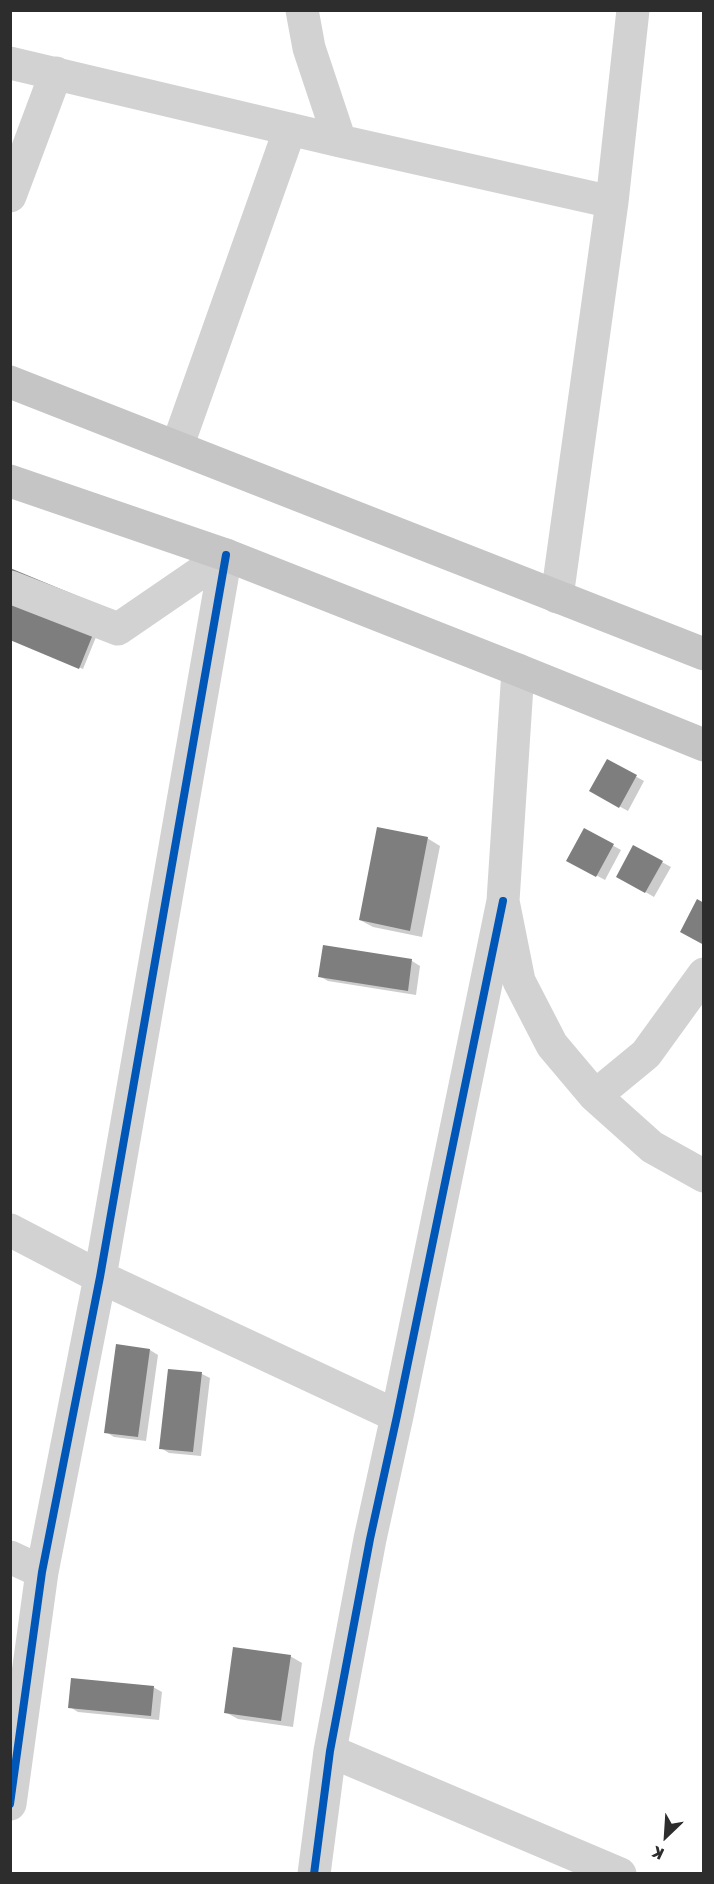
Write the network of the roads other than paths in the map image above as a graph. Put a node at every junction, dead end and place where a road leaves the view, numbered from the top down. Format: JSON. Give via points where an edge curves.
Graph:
{"nodes":[{"id":1,"x":302,"y":10,"type":"edge"},
{"id":2,"x":633,"y":10,"type":"edge"},
{"id":3,"x":10,"y":63,"type":"edge"},
{"id":4,"x":56,"y":73,"type":"junction"},
{"id":5,"x":290,"y":129,"type":"junction"},
{"id":6,"x":340,"y":141,"type":"junction"},
{"id":7,"x":10,"y":195,"type":"edge"},
{"id":8,"x":612,"y":202,"type":"junction"},
{"id":9,"x":10,"y":382,"type":"edge"},
{"id":10,"x":177,"y":447,"type":"junction"},
{"id":11,"x":10,"y":481,"type":"edge"},
{"id":12,"x":226,"y":555,"type":"junction"},
{"id":13,"x":10,"y":587,"type":"edge"},
{"id":14,"x":556,"y":597,"type":"junction"},
{"id":15,"x":704,"y":654,"type":"edge"},
{"id":16,"x":518,"y":670,"type":"junction"},
{"id":17,"x":704,"y":745,"type":"edge"},
{"id":18,"x":503,"y":902,"type":"junction"},
{"id":19,"x":704,"y":974,"type":"edge"},
{"id":20,"x":595,"y":1096,"type":"junction"},
{"id":21,"x":704,"y":1176,"type":"edge"},
{"id":22,"x":10,"y":1230,"type":"edge"},
{"id":23,"x":100,"y":1277,"type":"junction"},
{"id":24,"x":397,"y":1416,"type":"junction"},
{"id":25,"x":10,"y":1557,"type":"edge"},
{"id":26,"x":42,"y":1572,"type":"junction"},
{"id":27,"x":330,"y":1751,"type":"junction"},
{"id":28,"x":10,"y":1804,"type":"edge"},
{"id":29,"x":314,"y":1874,"type":"edge"},
{"id":30,"x":620,"y":1874,"type":"edge"}],
"edges":[{"from":1,"to":6,"type":"street","via":[[309,48]]},
{"from":2,"to":8,"type":"street"},
{"from":3,"to":4,"type":"street"},
{"from":4,"to":5,"type":"street"},
{"from":4,"to":7,"type":"street"},
{"from":5,"to":6,"type":"street"},
{"from":5,"to":10,"type":"street"},
{"from":6,"to":8,"type":"street"},
{"from":8,"to":14,"type":"street"},
{"from":9,"to":10,"type":"main road"},
{"from":10,"to":14,"type":"main road"},
{"from":11,"to":12,"type":"main road"},
{"from":12,"to":13,"type":"street","via":[[118,629]]},
{"from":12,"to":16,"type":"main road"},
{"from":12,"to":23,"type":"street"},
{"from":14,"to":15,"type":"main road"},
{"from":16,"to":17,"type":"main road"},
{"from":16,"to":18,"type":"street"},
{"from":18,"to":20,"type":"street","via":[[519,981],[552,1045]]},
{"from":18,"to":24,"type":"street"},
{"from":19,"to":20,"type":"street","via":[[646,1054]]},
{"from":20,"to":21,"type":"street","via":[[652,1147]]},
{"from":22,"to":23,"type":"street"},
{"from":23,"to":24,"type":"street"},
{"from":23,"to":26,"type":"street"},
{"from":24,"to":27,"type":"street"},
{"from":25,"to":26,"type":"street"},
{"from":26,"to":28,"type":"street"},
{"from":27,"to":29,"type":"street"},
{"from":27,"to":30,"type":"street"}]}
